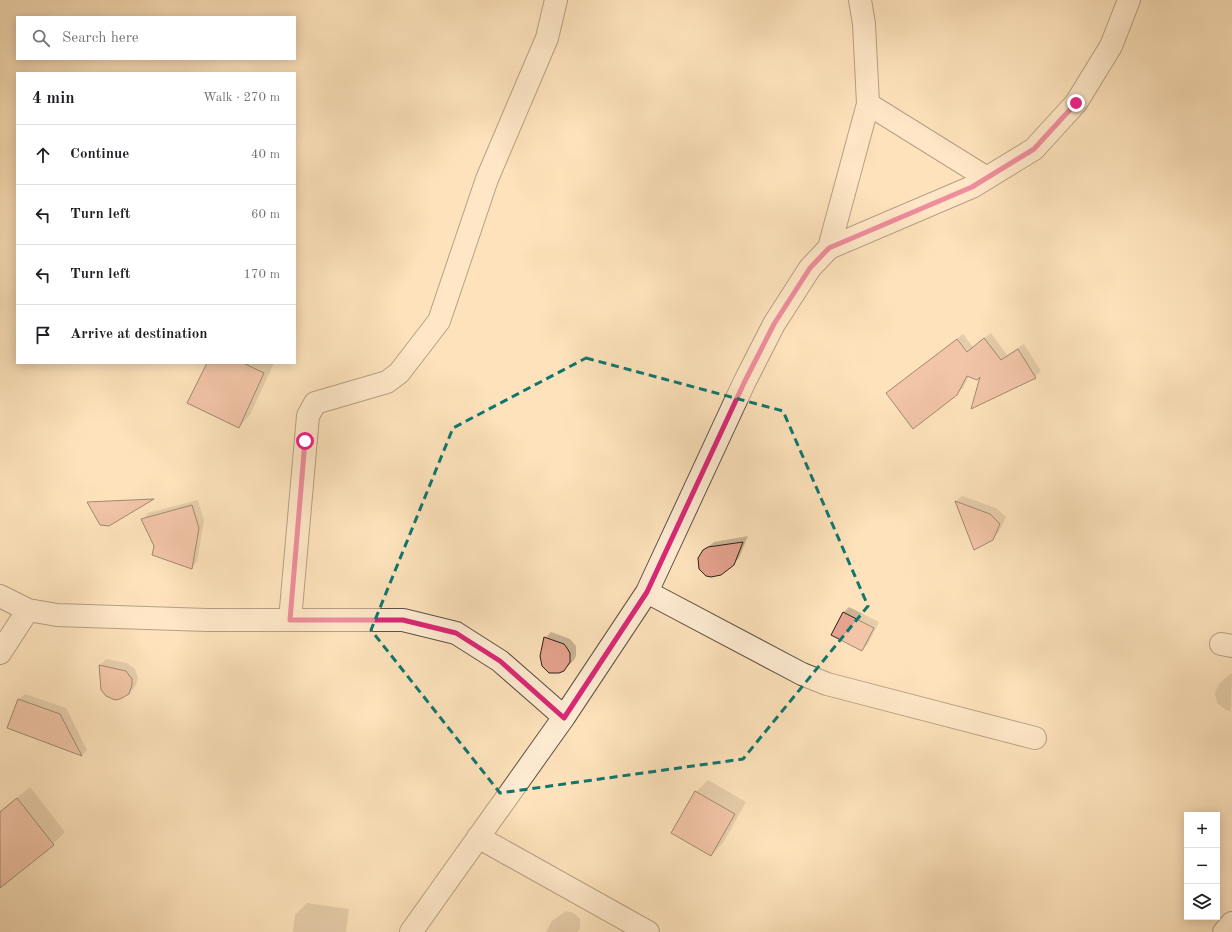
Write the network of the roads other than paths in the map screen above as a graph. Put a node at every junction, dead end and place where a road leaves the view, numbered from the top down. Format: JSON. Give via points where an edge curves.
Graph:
{"nodes":[{"id":1,"x":556,"y":0,"type":"edge"},
{"id":2,"x":860,"y":0,"type":"edge"},
{"id":3,"x":1129,"y":0,"type":"edge"},
{"id":4,"x":868,"y":104,"type":"junction"},
{"id":5,"x":987,"y":178,"type":"junction"},
{"id":6,"x":829,"y":248,"type":"junction"},
{"id":7,"x":647,"y":592,"type":"junction"},
{"id":8,"x":0,"y":596,"type":"edge"},
{"id":9,"x":28,"y":610,"type":"junction"},
{"id":10,"x":290,"y":620,"type":"junction"},
{"id":11,"x":0,"y":653,"type":"edge"},
{"id":12,"x":564,"y":718,"type":"junction"},
{"id":13,"x":1035,"y":738,"type":"dead end"},
{"id":14,"x":478,"y":837,"type":"junction"},
{"id":15,"x":1232,"y":923,"type":"edge"},
{"id":16,"x":411,"y":932,"type":"edge"},
{"id":17,"x":648,"y":932,"type":"edge"},
{"id":18,"x":1224,"y":932,"type":"edge"}],
"edges":[{"from":1,"to":10,"type":"street","via":[[547,38],[487,179],[440,321],[399,373],[387,382],[314,403],[308,416]]},
{"from":2,"to":4,"type":"street","via":[[864,24]]},
{"from":3,"to":5,"type":"street","via":[[1111,46],[1076,103],[1034,149]]},
{"from":4,"to":5,"type":"street"},
{"from":4,"to":6,"type":"street"},
{"from":5,"to":6,"type":"street","via":[[972,187]]},
{"from":6,"to":7,"type":"street","via":[[810,268],[774,324]]},
{"from":7,"to":12,"type":"street"},
{"from":7,"to":13,"type":"street","via":[[802,674],[827,684]]},
{"from":8,"to":9,"type":"street"},
{"from":9,"to":10,"type":"street","via":[[57,615]]},
{"from":9,"to":11,"type":"street"},
{"from":10,"to":12,"type":"street","via":[[403,620],[456,633],[500,661]]},
{"from":12,"to":14,"type":"street"},
{"from":14,"to":16,"type":"street"},
{"from":14,"to":17,"type":"street"},
{"from":15,"to":18,"type":"street"}]}
